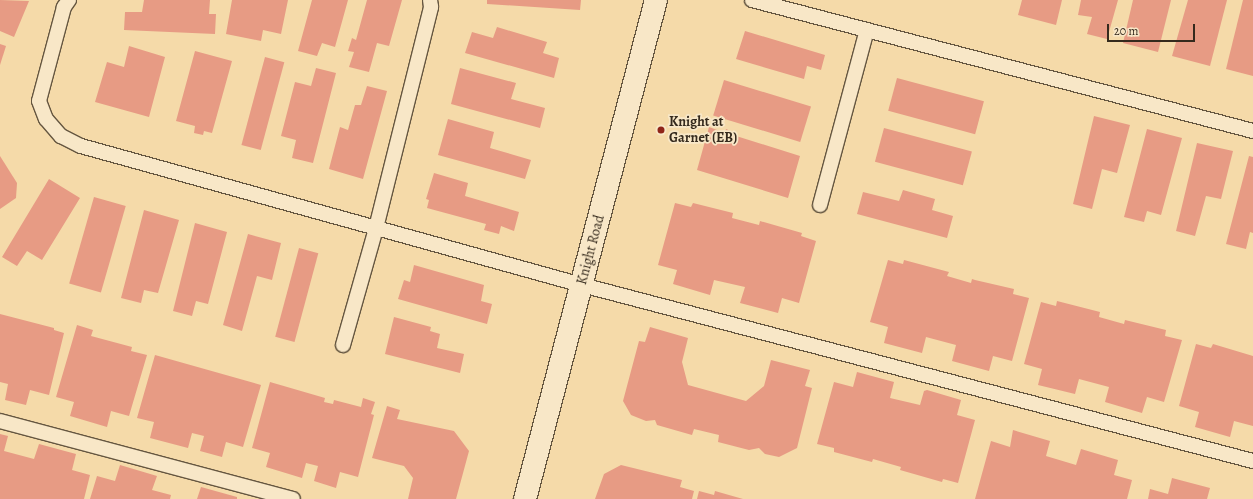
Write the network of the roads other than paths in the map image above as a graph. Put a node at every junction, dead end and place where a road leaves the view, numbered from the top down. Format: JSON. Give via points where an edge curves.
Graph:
{"nodes":[{"id":1,"x":69,"y":0,"type":"edge"},
{"id":2,"x":430,"y":0,"type":"edge"},
{"id":3,"x":656,"y":0,"type":"edge"},
{"id":4,"x":752,"y":0,"type":"edge"},
{"id":5,"x":867,"y":30,"type":"junction"},
{"id":6,"x":1253,"y":131,"type":"edge"},
{"id":7,"x":820,"y":205,"type":"dead end"},
{"id":8,"x":376,"y":228,"type":"junction"},
{"id":9,"x":582,"y":285,"type":"junction"},
{"id":10,"x":343,"y":345,"type":"dead end"},
{"id":11,"x":0,"y":421,"type":"edge"},
{"id":12,"x":1253,"y":461,"type":"edge"},
{"id":13,"x":293,"y":499,"type":"edge"},
{"id":14,"x":525,"y":499,"type":"edge"}],
"edges":[{"from":1,"to":8,"type":"lane","via":[[64,7],[39,101],[46,120],[61,136],[81,146]]},
{"from":2,"to":8,"type":"lane","via":[[431,7]]},
{"from":3,"to":9,"type":"street","name":"Knight Road"},
{"from":4,"to":5,"type":"lane"},
{"from":5,"to":6,"type":"lane"},
{"from":5,"to":7,"type":"lane"},
{"from":8,"to":9,"type":"lane"},
{"from":8,"to":10,"type":"lane"},
{"from":9,"to":12,"type":"lane"},
{"from":9,"to":14,"type":"street","name":"Knight Road"},
{"from":11,"to":13,"type":"lane"}]}
